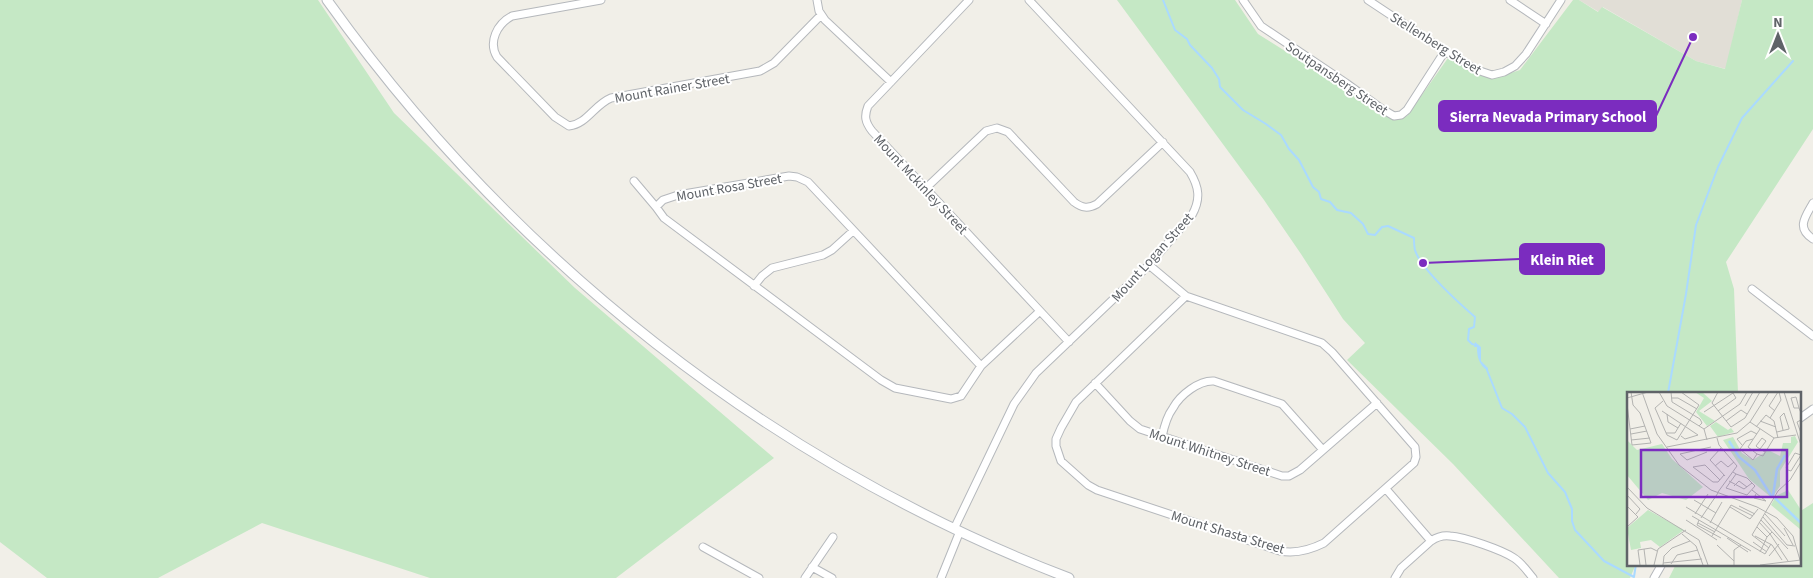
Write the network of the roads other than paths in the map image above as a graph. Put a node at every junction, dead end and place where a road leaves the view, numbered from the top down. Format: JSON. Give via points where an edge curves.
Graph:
{"nodes":[{"id":1,"x":326,"y":0,"type":"edge"},
{"id":2,"x":601,"y":0,"type":"edge"},
{"id":3,"x":816,"y":0,"type":"edge"},
{"id":4,"x":969,"y":0,"type":"edge"},
{"id":5,"x":1029,"y":0,"type":"edge"},
{"id":6,"x":1244,"y":0,"type":"edge"},
{"id":7,"x":1368,"y":0,"type":"edge"},
{"id":8,"x":1510,"y":0,"type":"edge"},
{"id":9,"x":1562,"y":0,"type":"edge"},
{"id":10,"x":822,"y":14,"type":"junction"},
{"id":11,"x":1546,"y":24,"type":"junction"},
{"id":12,"x":1445,"y":51,"type":"junction"},
{"id":13,"x":891,"y":82,"type":"junction"},
{"id":14,"x":1163,"y":142,"type":"junction"},
{"id":15,"x":634,"y":181,"type":"dead end"},
{"id":16,"x":926,"y":188,"type":"junction"},
{"id":17,"x":1813,"y":203,"type":"edge"},
{"id":18,"x":656,"y":207,"type":"junction"},
{"id":19,"x":854,"y":231,"type":"junction"},
{"id":20,"x":1813,"y":239,"type":"edge"},
{"id":21,"x":1149,"y":265,"type":"junction"},
{"id":22,"x":754,"y":286,"type":"junction"},
{"id":23,"x":1752,"y":289,"type":"dead end"},
{"id":24,"x":1186,"y":296,"type":"junction"},
{"id":25,"x":1040,"y":311,"type":"junction"},
{"id":26,"x":1813,"y":336,"type":"edge"},
{"id":27,"x":1069,"y":342,"type":"junction"},
{"id":28,"x":980,"y":366,"type":"junction"},
{"id":29,"x":1095,"y":383,"type":"junction"},
{"id":30,"x":1377,"y":402,"type":"junction"},
{"id":31,"x":1813,"y":409,"type":"edge"},
{"id":32,"x":1800,"y":418,"type":"edge"},
{"id":33,"x":1162,"y":437,"type":"junction"},
{"id":34,"x":1323,"y":450,"type":"junction"},
{"id":35,"x":1386,"y":489,"type":"junction"},
{"id":36,"x":957,"y":530,"type":"junction"},
{"id":37,"x":833,"y":537,"type":"dead end"},
{"id":38,"x":1432,"y":541,"type":"junction"},
{"id":39,"x":703,"y":547,"type":"dead end"},
{"id":40,"x":1661,"y":566,"type":"edge"},
{"id":41,"x":812,"y":567,"type":"junction"},
{"id":42,"x":759,"y":578,"type":"edge"},
{"id":43,"x":805,"y":578,"type":"edge"},
{"id":44,"x":832,"y":578,"type":"edge"},
{"id":45,"x":941,"y":578,"type":"edge"},
{"id":46,"x":1069,"y":578,"type":"edge"},
{"id":47,"x":1395,"y":578,"type":"edge"},
{"id":48,"x":1534,"y":578,"type":"edge"},
{"id":49,"x":1654,"y":578,"type":"edge"}],
"edges":[{"from":1,"to":36,"type":"main road","via":[[374,64],[441,143],[531,236],[597,296],[659,347],[752,413],[833,464]]},
{"from":2,"to":10,"type":"street","name":"Mount Rainer Street","via":[[512,16],[502,23],[495,35],[493,47],[497,57],[555,117],[568,126],[581,123],[611,98],[760,71],[774,63]]},
{"from":3,"to":10,"type":"street"},
{"from":4,"to":13,"type":"street","name":"Mount Mckinley Street"},
{"from":5,"to":14,"type":"street","name":"Mount Logan Street"},
{"from":6,"to":12,"type":"street","name":"Soutpansberg Street","via":[[1268,32],[1394,116],[1407,110]]},
{"from":7,"to":12,"type":"street","name":"Stellenberg Street"},
{"from":8,"to":11,"type":"street"},
{"from":9,"to":11,"type":"street","name":"Stellenberg Street"},
{"from":10,"to":13,"type":"street"},
{"from":11,"to":12,"type":"street","name":"Stellenberg Street","via":[[1515,66],[1501,73],[1484,73]]},
{"from":13,"to":16,"type":"street","name":"Mount Mckinley Street","via":[[868,106],[866,120],[872,131]]},
{"from":14,"to":16,"type":"street","via":[[1097,204],[1089,207],[1074,202],[1008,132],[997,128],[986,131]]},
{"from":14,"to":21,"type":"street","name":"Mount Logan Street","via":[[1190,172],[1198,190],[1197,206]]},
{"from":15,"to":18,"type":"street"},
{"from":16,"to":25,"type":"street","name":"Mount Mckinley Street"},
{"from":17,"to":20,"type":"street","via":[[1803,224],[1805,232]]},
{"from":18,"to":19,"type":"street","name":"Mount Rosa Street","via":[[669,197],[797,177],[808,182]]},
{"from":18,"to":22,"type":"street","name":"Mount Rosa Street","via":[[664,218]]},
{"from":19,"to":22,"type":"street","via":[[824,255],[772,268]]},
{"from":19,"to":28,"type":"street","name":"Mount Rosa Street"},
{"from":21,"to":24,"type":"street","name":"Mount Shasta Street"},
{"from":21,"to":27,"type":"street","name":"Mount Logan Street"},
{"from":22,"to":28,"type":"street","name":"Mount Rosa Street","via":[[895,388],[956,399],[965,392]]},
{"from":23,"to":26,"type":"street"},
{"from":24,"to":29,"type":"street","name":"Mount Shasta Street"},
{"from":24,"to":30,"type":"street","name":"Mount Shasta Street","via":[[1322,343]]},
{"from":25,"to":27,"type":"street","name":"Mount Mckinley Street"},
{"from":25,"to":28,"type":"street","name":"Mount Rosa Street"},
{"from":27,"to":36,"type":"street","name":"Mount Logan Street","via":[[1021,392],[991,450]]},
{"from":29,"to":33,"type":"street","name":"Mount Whitney Street","via":[[1140,429]]},
{"from":29,"to":35,"type":"street","name":"Mount Shasta Street","via":[[1070,409],[1060,428],[1056,446],[1061,461],[1097,490],[1268,547],[1300,552],[1324,543]]},
{"from":30,"to":34,"type":"street","name":"Mount Whitney Street"},
{"from":30,"to":35,"type":"street","name":"Mount Shasta Street","via":[[1410,440],[1416,453],[1414,462]]},
{"from":31,"to":32,"type":"street"},
{"from":33,"to":34,"type":"street","name":"Mount Whitney Street","via":[[1282,476],[1300,470]]},
{"from":33,"to":34,"type":"street","via":[[1174,406],[1196,385],[1214,381],[1282,404]]},
{"from":35,"to":38,"type":"street"},
{"from":36,"to":45,"type":"street","name":"Mount Logan Street"},
{"from":36,"to":46,"type":"main road"},
{"from":37,"to":41,"type":"street"},
{"from":38,"to":47,"type":"street","via":[[1401,568]]},
{"from":38,"to":48,"type":"street","via":[[1448,535],[1474,542],[1515,559]]},
{"from":39,"to":42,"type":"street"},
{"from":40,"to":49,"type":"street"},
{"from":41,"to":43,"type":"street"},
{"from":41,"to":44,"type":"street"}]}
